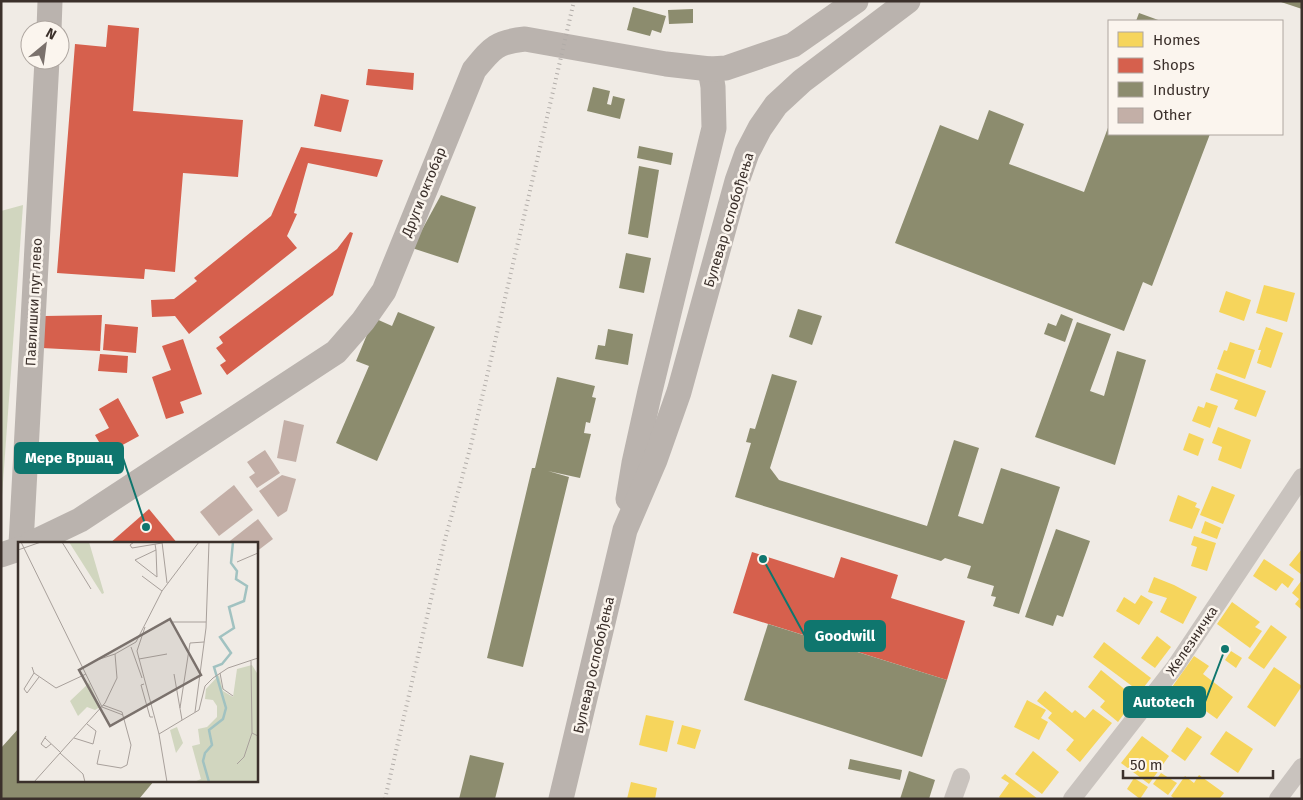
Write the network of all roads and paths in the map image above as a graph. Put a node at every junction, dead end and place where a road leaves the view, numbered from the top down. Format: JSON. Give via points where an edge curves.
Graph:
{"nodes":[{"id":1,"x":50,"y":1,"type":"edge"},
{"id":2,"x":856,"y":1,"type":"edge"},
{"id":3,"x":908,"y":1,"type":"edge"},
{"id":4,"x":49,"y":20,"type":"edge"},
{"id":5,"x":710,"y":69,"type":"junction"},
{"id":6,"x":46,"y":70,"type":"edge"},
{"id":7,"x":681,"y":386,"type":"junction"},
{"id":8,"x":648,"y":399,"type":"junction"},
{"id":9,"x":655,"y":460,"type":"junction"},
{"id":10,"x":1302,"y":477,"type":"edge"},
{"id":11,"x":625,"y":530,"type":"junction"},
{"id":12,"x":21,"y":542,"type":"edge"},
{"id":13,"x":34,"y":542,"type":"edge"},
{"id":14,"x":18,"y":549,"type":"edge"},
{"id":15,"x":1,"y":555,"type":"edge"},
{"id":16,"x":1302,"y":767,"type":"edge"},
{"id":17,"x":961,"y":777,"type":"dead end"},
{"id":18,"x":561,"y":799,"type":"edge"},
{"id":19,"x":952,"y":799,"type":"edge"},
{"id":20,"x":1072,"y":799,"type":"edge"},
{"id":21,"x":1278,"y":799,"type":"edge"}],
"edges":[{"from":1,"to":4,"type":"street"},
{"from":2,"to":5,"type":"street","name":"Други октобар","via":[[793,45],[726,68]]},
{"from":3,"to":7,"type":"street","name":"Булевар ослобођења","via":[[802,81],[776,105],[760,128],[737,181]]},
{"from":5,"to":8,"type":"street","name":"Булевар ослобођења","via":[[714,128]]},
{"from":5,"to":13,"type":"street","name":"Други октобар","via":[[525,39],[506,41],[490,50],[474,70],[384,291],[336,352],[80,520]]},
{"from":6,"to":12,"type":"street","name":"Павлишки пут лево"},
{"from":7,"to":8,"type":"street"},
{"from":7,"to":9,"type":"street","name":"Булевар ослобођења"},
{"from":8,"to":9,"type":"street","name":"Булевар ослобођења"},
{"from":8,"to":11,"type":"street","name":"Булевар ослобођења","via":[[634,462]]},
{"from":9,"to":11,"type":"street","name":"Булевар ослобођења"},
{"from":10,"to":20,"type":"street","name":"Железничка","via":[[1175,667]]},
{"from":11,"to":18,"type":"street","name":"Булевар ослобођења"},
{"from":14,"to":15,"type":"street"},
{"from":16,"to":21,"type":"street"},
{"from":17,"to":19,"type":"street"}]}
